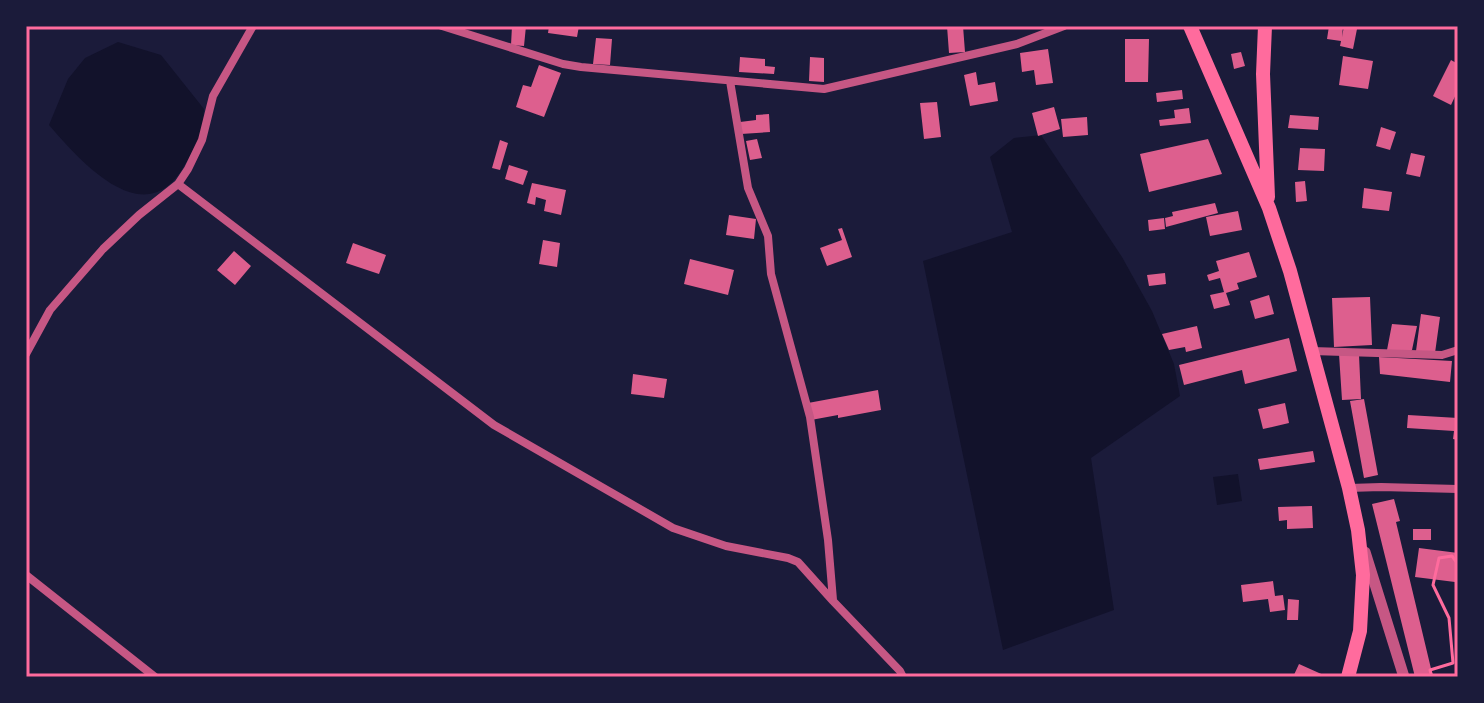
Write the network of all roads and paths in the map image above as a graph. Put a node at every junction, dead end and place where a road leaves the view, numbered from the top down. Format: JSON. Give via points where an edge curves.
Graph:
{"nodes":[{"id":1,"x":253,"y":26,"type":"edge"},
{"id":2,"x":442,"y":26,"type":"edge"},
{"id":3,"x":1064,"y":26,"type":"edge"},
{"id":4,"x":1190,"y":26,"type":"edge"},
{"id":5,"x":1265,"y":26,"type":"edge"},
{"id":6,"x":730,"y":81,"type":"junction"},
{"id":7,"x":178,"y":184,"type":"junction"},
{"id":8,"x":1269,"y":208,"type":"junction"},
{"id":9,"x":1458,"y":350,"type":"edge"},
{"id":10,"x":27,"y":351,"type":"edge"},
{"id":11,"x":1312,"y":351,"type":"junction"},
{"id":12,"x":1349,"y":488,"type":"junction"},
{"id":13,"x":1458,"y":489,"type":"edge"},
{"id":14,"x":1358,"y":530,"type":"junction"},
{"id":15,"x":1458,"y":564,"type":"edge"},
{"id":16,"x":26,"y":575,"type":"edge"},
{"id":17,"x":833,"y":601,"type":"junction"},
{"id":18,"x":155,"y":677,"type":"edge"},
{"id":19,"x":903,"y":677,"type":"edge"},
{"id":20,"x":1348,"y":677,"type":"edge"},
{"id":21,"x":1404,"y":677,"type":"edge"},
{"id":22,"x":1432,"y":677,"type":"edge"}],
"edges":[{"from":1,"to":7,"type":"street","via":[[213,96],[202,140]]},
{"from":2,"to":6,"type":"street","via":[[563,64]]},
{"from":3,"to":6,"type":"street","via":[[1017,44],[830,88]]},
{"from":4,"to":8,"type":"highway"},
{"from":5,"to":8,"type":"highway"},
{"from":6,"to":17,"type":"street","via":[[748,188],[768,236],[771,274],[810,417]]},
{"from":7,"to":10,"type":"street","via":[[103,249],[50,310]]},
{"from":7,"to":17,"type":"street","via":[[494,425],[673,528],[798,562]]},
{"from":8,"to":11,"type":"highway"},
{"from":9,"to":11,"type":"street","via":[[1442,355]]},
{"from":11,"to":12,"type":"highway"},
{"from":12,"to":13,"type":"street"},
{"from":12,"to":14,"type":"highway"},
{"from":14,"to":20,"type":"highway","via":[[1363,575],[1360,631]]},
{"from":14,"to":21,"type":"street"},
{"from":15,"to":22,"type":"path","via":[[1452,556],[1439,558],[1433,585],[1449,618],[1453,663],[1430,670]]},
{"from":16,"to":18,"type":"street"},
{"from":17,"to":19,"type":"street"}]}
